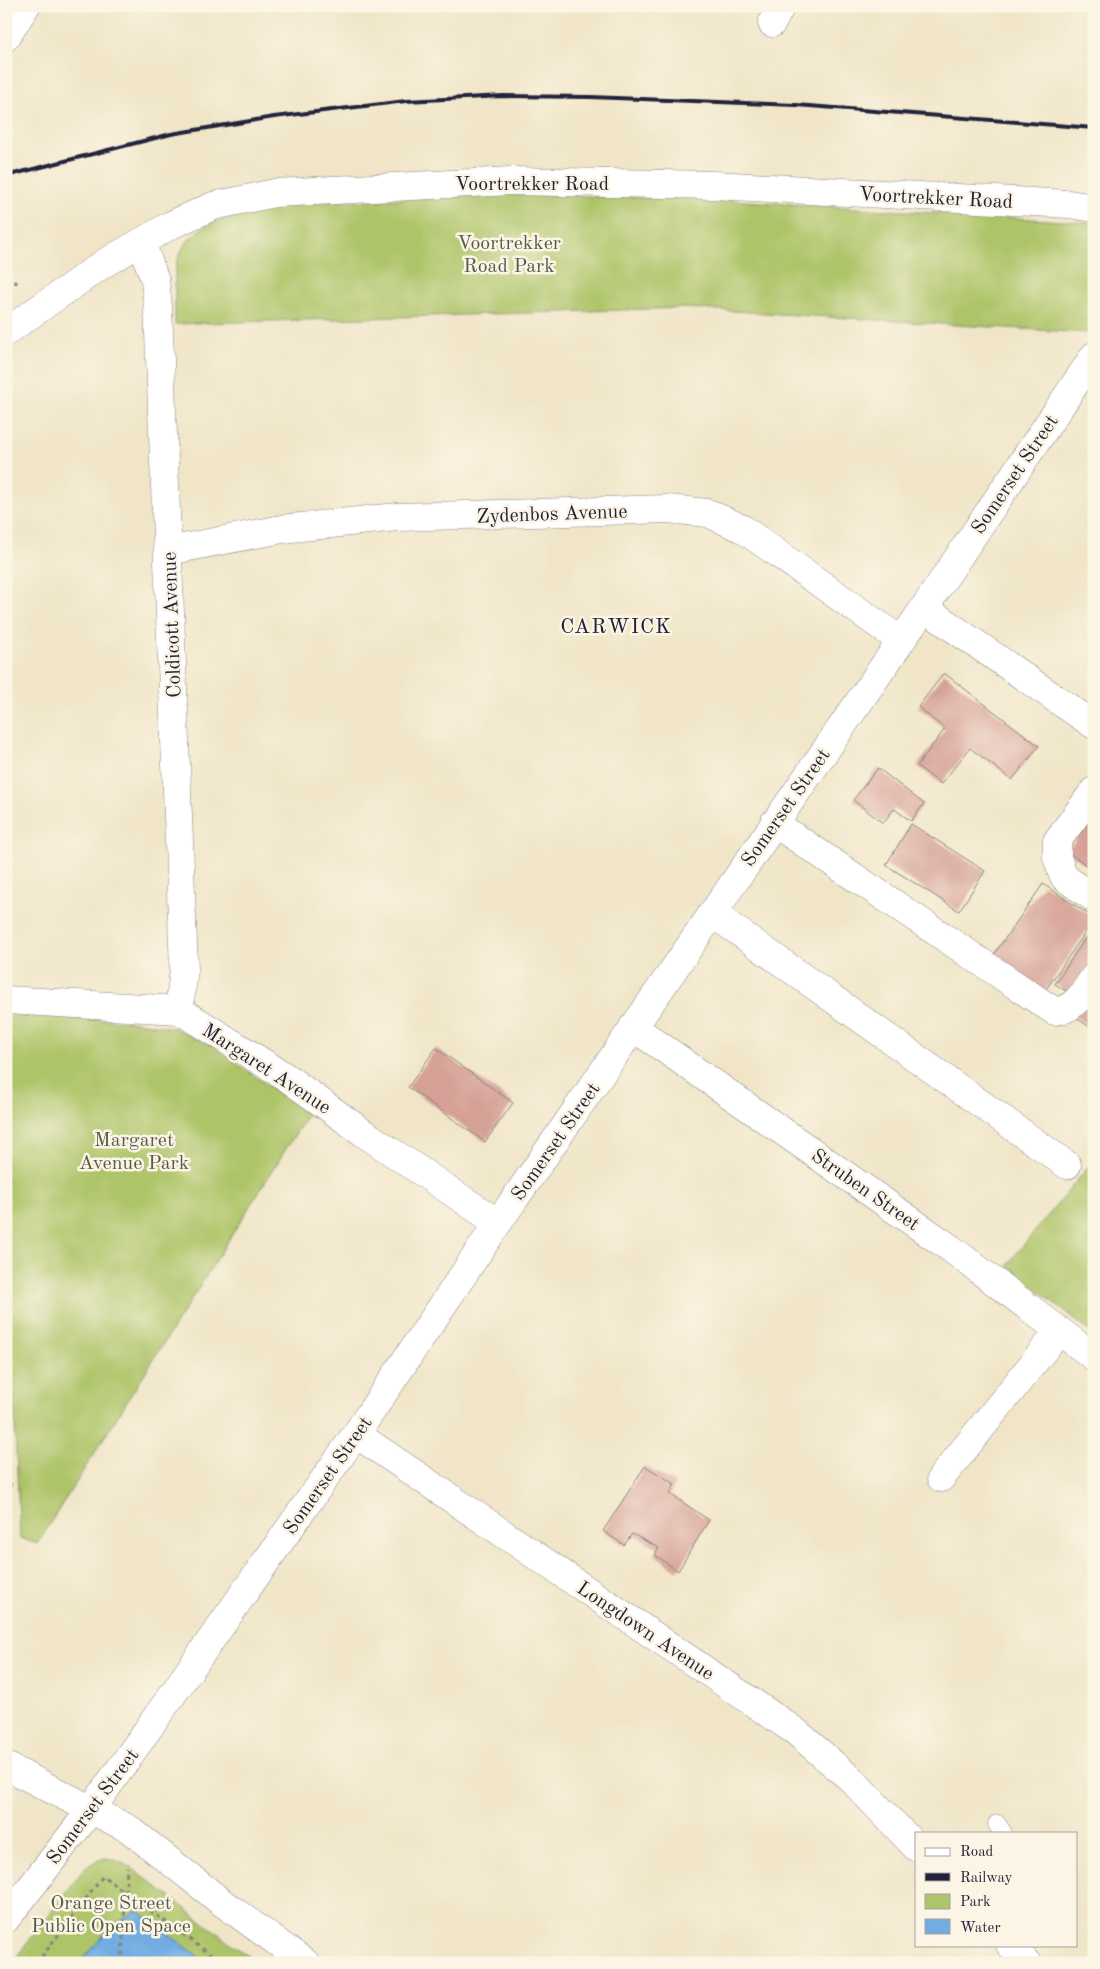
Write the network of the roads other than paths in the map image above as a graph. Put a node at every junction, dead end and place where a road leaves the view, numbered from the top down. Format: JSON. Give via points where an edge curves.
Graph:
{"nodes":[{"id":1,"x":26,"y":6,"type":"edge"},
{"id":2,"x":6,"y":38,"type":"edge"},
{"id":3,"x":1094,"y":208,"type":"edge"},
{"id":4,"x":140,"y":242,"type":"junction"},
{"id":5,"x":6,"y":332,"type":"edge"},
{"id":6,"x":1094,"y":356,"type":"edge"},
{"id":7,"x":168,"y":550,"type":"junction"},
{"id":8,"x":924,"y":608,"type":"junction"},
{"id":9,"x":900,"y":640,"type":"junction"},
{"id":10,"x":1094,"y":725,"type":"edge"},
{"id":11,"x":1094,"y":791,"type":"edge"},
{"id":12,"x":774,"y":824,"type":"junction"},
{"id":13,"x":1094,"y":898,"type":"edge"},
{"id":14,"x":712,"y":913,"type":"junction"},
{"id":15,"x":1094,"y":977,"type":"edge"},
{"id":16,"x":6,"y":1000,"type":"edge"},
{"id":17,"x":179,"y":1010,"type":"junction"},
{"id":18,"x":633,"y":1027,"type":"junction"},
{"id":19,"x":1067,"y":1165,"type":"dead end"},
{"id":20,"x":498,"y":1223,"type":"junction"},
{"id":21,"x":1059,"y":1331,"type":"junction"},
{"id":22,"x":1094,"y":1358,"type":"edge"},
{"id":23,"x":356,"y":1434,"type":"junction"},
{"id":24,"x":942,"y":1478,"type":"dead end"},
{"id":25,"x":6,"y":1766,"type":"edge"},
{"id":26,"x":92,"y":1810,"type":"junction"},
{"id":27,"x":915,"y":1847,"type":"edge"},
{"id":28,"x":6,"y":1919,"type":"edge"},
{"id":29,"x":1011,"y":1946,"type":"edge"},
{"id":30,"x":306,"y":1963,"type":"edge"},
{"id":31,"x":1027,"y":1963,"type":"edge"}],
"edges":[{"from":1,"to":2,"type":"street"},
{"from":3,"to":4,"type":"street","name":"Voortrekker Road","via":[[713,185],[511,181],[275,193],[213,206]]},
{"from":4,"to":5,"type":"street","name":"Voortrekker Road"},
{"from":4,"to":7,"type":"street","name":"Coldicott Avenue","via":[[156,280]]},
{"from":6,"to":8,"type":"street","name":"Somerset Street"},
{"from":7,"to":9,"type":"street","name":"Zydenbos Avenue","via":[[282,529],[397,517],[668,509],[708,512],[743,529]]},
{"from":7,"to":17,"type":"street","name":"Coldicott Avenue","via":[[184,969]]},
{"from":8,"to":9,"type":"street","name":"Somerset Street"},
{"from":8,"to":10,"type":"street"},
{"from":9,"to":12,"type":"street","name":"Somerset Street"},
{"from":11,"to":13,"type":"street","via":[[1057,841],[1057,856],[1066,878]]},
{"from":12,"to":14,"type":"street","name":"Somerset Street"},
{"from":12,"to":15,"type":"street","via":[[1054,1011],[1061,1011],[1078,1000]]},
{"from":14,"to":18,"type":"street","name":"Somerset Street"},
{"from":14,"to":19,"type":"street"},
{"from":16,"to":17,"type":"street","name":"Margaret Avenue"},
{"from":17,"to":20,"type":"street","name":"Margaret Avenue","via":[[286,1077]]},
{"from":18,"to":20,"type":"street","name":"Somerset Street"},
{"from":18,"to":21,"type":"street","name":"Struben Street","via":[[950,1248]]},
{"from":20,"to":23,"type":"street","name":"Somerset Street"},
{"from":21,"to":22,"type":"street","name":"Struben Street"},
{"from":21,"to":24,"type":"street"},
{"from":23,"to":26,"type":"street","name":"Somerset Street"},
{"from":23,"to":27,"type":"street","name":"Longdown Avenue","via":[[795,1731],[852,1780]]},
{"from":25,"to":26,"type":"street"},
{"from":26,"to":28,"type":"street","name":"Somerset Street"},
{"from":26,"to":30,"type":"street","via":[[129,1829]]},
{"from":29,"to":31,"type":"street"}]}
